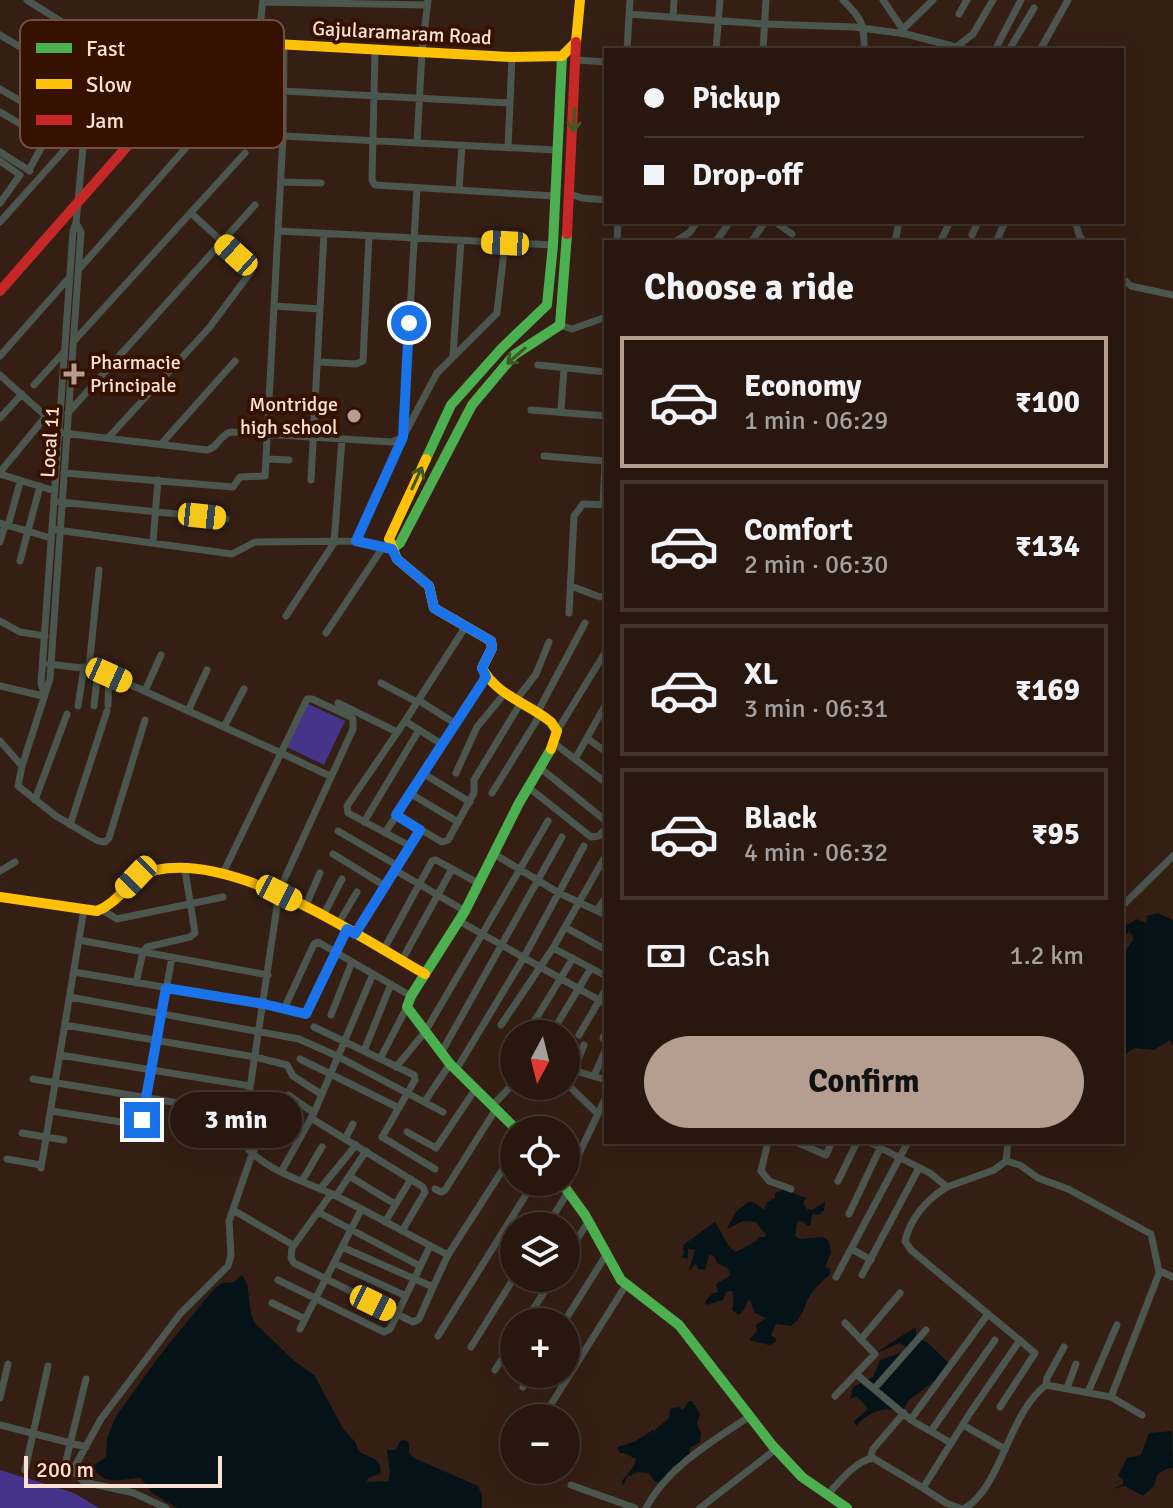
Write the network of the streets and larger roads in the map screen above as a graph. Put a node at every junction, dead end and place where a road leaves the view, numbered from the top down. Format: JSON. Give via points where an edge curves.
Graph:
{"nodes":[{"id":1,"x":27,"y":0,"type":"edge"},
{"id":2,"x":580,"y":0,"type":"edge"},
{"id":3,"x":630,"y":0,"type":"edge"},
{"id":4,"x":674,"y":0,"type":"edge"},
{"id":5,"x":720,"y":0,"type":"edge"},
{"id":6,"x":766,"y":0,"type":"edge"},
{"id":7,"x":843,"y":0,"type":"edge"},
{"id":8,"x":883,"y":0,"type":"edge"},
{"id":9,"x":967,"y":0,"type":"edge"},
{"id":10,"x":993,"y":0,"type":"edge"},
{"id":11,"x":1021,"y":0,"type":"edge"},
{"id":12,"x":1068,"y":0,"type":"edge"},
{"id":13,"x":263,"y":1,"type":"edge"},
{"id":14,"x":381,"y":2,"type":"edge"},
{"id":15,"x":929,"y":2,"type":"edge"},
{"id":16,"x":427,"y":3,"type":"edge"},
{"id":17,"x":1034,"y":8,"type":"dead end"},
{"id":18,"x":629,"y":14,"type":"junction"},
{"id":19,"x":959,"y":14,"type":"dead end"},
{"id":20,"x":673,"y":17,"type":"junction"},
{"id":21,"x":59,"y":20,"type":"edge"},
{"id":22,"x":718,"y":21,"type":"junction"},
{"id":23,"x":765,"y":24,"type":"junction"},
{"id":24,"x":865,"y":29,"type":"junction"},
{"id":25,"x":905,"y":31,"type":"junction"},
{"id":26,"x":0,"y":35,"type":"edge"},
{"id":27,"x":576,"y":42,"type":"junction"},
{"id":28,"x":284,"y":45,"type":"joint"},
{"id":29,"x":20,"y":47,"type":"edge"},
{"id":30,"x":627,"y":48,"type":"edge"},
{"id":31,"x":716,"y":48,"type":"edge"},
{"id":32,"x":763,"y":48,"type":"edge"},
{"id":33,"x":864,"y":48,"type":"edge"},
{"id":34,"x":951,"y":48,"type":"edge"},
{"id":35,"x":955,"y":48,"type":"edge"},
{"id":36,"x":996,"y":48,"type":"edge"},
{"id":37,"x":1010,"y":48,"type":"edge"},
{"id":38,"x":1041,"y":48,"type":"edge"},
{"id":39,"x":375,"y":51,"type":"junction"},
{"id":40,"x":422,"y":52,"type":"junction"},
{"id":41,"x":562,"y":56,"type":"junction"},
{"id":42,"x":512,"y":57,"type":"junction"},
{"id":43,"x":577,"y":60,"type":"junction"},
{"id":44,"x":604,"y":62,"type":"edge"},
{"id":45,"x":0,"y":89,"type":"edge"},
{"id":46,"x":285,"y":91,"type":"junction"},
{"id":47,"x":373,"y":96,"type":"junction"},
{"id":48,"x":419,"y":99,"type":"junction"},
{"id":49,"x":20,"y":101,"type":"edge"},
{"id":50,"x":510,"y":103,"type":"junction"},
{"id":51,"x":0,"y":112,"type":"edge"},
{"id":52,"x":284,"y":114,"type":"edge"},
{"id":53,"x":20,"y":124,"type":"edge"},
{"id":54,"x":284,"y":136,"type":"edge"},
{"id":55,"x":372,"y":141,"type":"junction"},
{"id":56,"x":417,"y":143,"type":"junction"},
{"id":57,"x":462,"y":145,"type":"junction"},
{"id":58,"x":41,"y":148,"type":"edge"},
{"id":59,"x":64,"y":148,"type":"edge"},
{"id":60,"x":83,"y":148,"type":"edge"},
{"id":61,"x":126,"y":148,"type":"edge"},
{"id":62,"x":186,"y":148,"type":"edge"},
{"id":63,"x":282,"y":148,"type":"edge"},
{"id":64,"x":508,"y":148,"type":"junction"},
{"id":65,"x":556,"y":150,"type":"junction"},
{"id":66,"x":0,"y":152,"type":"edge"},
{"id":67,"x":245,"y":153,"type":"dead end"},
{"id":68,"x":0,"y":161,"type":"edge"},
{"id":69,"x":29,"y":170,"type":"junction"},
{"id":70,"x":39,"y":176,"type":"junction"},
{"id":71,"x":281,"y":182,"type":"junction"},
{"id":72,"x":321,"y":183,"type":"dead end"},
{"id":73,"x":417,"y":188,"type":"junction"},
{"id":74,"x":459,"y":190,"type":"junction"},
{"id":75,"x":570,"y":194,"type":"junction"},
{"id":76,"x":554,"y":196,"type":"junction"},
{"id":77,"x":604,"y":200,"type":"edge"},
{"id":78,"x":0,"y":203,"type":"edge"},
{"id":79,"x":255,"y":205,"type":"dead end"},
{"id":80,"x":76,"y":206,"type":"junction"},
{"id":81,"x":191,"y":213,"type":"junction"},
{"id":82,"x":0,"y":222,"type":"edge"},
{"id":83,"x":76,"y":223,"type":"junction"},
{"id":84,"x":696,"y":224,"type":"edge"},
{"id":85,"x":778,"y":224,"type":"edge"},
{"id":86,"x":977,"y":224,"type":"edge"},
{"id":87,"x":278,"y":231,"type":"junction"},
{"id":88,"x":324,"y":233,"type":"junction"},
{"id":89,"x":792,"y":234,"type":"dead end"},
{"id":90,"x":972,"y":235,"type":"dead end"},
{"id":91,"x":369,"y":236,"type":"junction"},
{"id":92,"x":414,"y":238,"type":"junction"},
{"id":93,"x":678,"y":240,"type":"edge"},
{"id":94,"x":461,"y":241,"type":"junction"},
{"id":95,"x":222,"y":242,"type":"junction"},
{"id":96,"x":505,"y":243,"type":"junction"},
{"id":97,"x":553,"y":245,"type":"junction"},
{"id":98,"x":78,"y":270,"type":"junction"},
{"id":99,"x":70,"y":278,"type":"junction"},
{"id":100,"x":1124,"y":280,"type":"edge"},
{"id":101,"x":0,"y":291,"type":"edge"},
{"id":102,"x":73,"y":292,"type":"junction"},
{"id":103,"x":1173,"y":295,"type":"edge"},
{"id":104,"x":547,"y":305,"type":"junction"},
{"id":105,"x":274,"y":306,"type":"junction"},
{"id":106,"x":320,"y":309,"type":"junction"},
{"id":107,"x":562,"y":312,"type":"junction"},
{"id":108,"x":604,"y":318,"type":"edge"},
{"id":109,"x":560,"y":325,"type":"junction"},
{"id":110,"x":73,"y":341,"type":"junction"},
{"id":111,"x":65,"y":351,"type":"junction"},
{"id":112,"x":453,"y":355,"type":"junction"},
{"id":113,"x":0,"y":356,"type":"edge"},
{"id":114,"x":235,"y":361,"type":"dead end"},
{"id":115,"x":318,"y":362,"type":"junction"},
{"id":116,"x":538,"y":365,"type":"dead end"},
{"id":117,"x":68,"y":366,"type":"junction"},
{"id":118,"x":564,"y":368,"type":"junction"},
{"id":119,"x":604,"y":372,"type":"edge"},
{"id":120,"x":0,"y":375,"type":"edge"},
{"id":121,"x":34,"y":385,"type":"dead end"},
{"id":122,"x":22,"y":394,"type":"junction"},
{"id":123,"x":531,"y":410,"type":"dead end"},
{"id":124,"x":561,"y":412,"type":"junction"},
{"id":125,"x":68,"y":413,"type":"junction"},
{"id":126,"x":47,"y":415,"type":"junction"},
{"id":127,"x":604,"y":416,"type":"edge"},
{"id":128,"x":0,"y":418,"type":"edge"},
{"id":129,"x":62,"y":431,"type":"junction"},
{"id":130,"x":269,"y":434,"type":"junction"},
{"id":131,"x":314,"y":437,"type":"junction"},
{"id":132,"x":403,"y":437,"type":"junction"},
{"id":133,"x":108,"y":438,"type":"junction"},
{"id":134,"x":342,"y":439,"type":"junction"},
{"id":135,"x":162,"y":443,"type":"junction"},
{"id":136,"x":544,"y":456,"type":"dead end"},
{"id":137,"x":267,"y":459,"type":"junction"},
{"id":138,"x":289,"y":460,"type":"dead end"},
{"id":139,"x":604,"y":461,"type":"edge"},
{"id":140,"x":0,"y":473,"type":"edge"},
{"id":141,"x":64,"y":473,"type":"junction"},
{"id":142,"x":158,"y":480,"type":"junction"},
{"id":143,"x":311,"y":480,"type":"dead end"},
{"id":144,"x":19,"y":486,"type":"dead end"},
{"id":145,"x":37,"y":488,"type":"junction"},
{"id":146,"x":55,"y":491,"type":"junction"},
{"id":147,"x":58,"y":502,"type":"junction"},
{"id":148,"x":604,"y":505,"type":"edge"},
{"id":149,"x":155,"y":512,"type":"junction"},
{"id":150,"x":226,"y":519,"type":"dead end"},
{"id":151,"x":4,"y":524,"type":"edge"},
{"id":152,"x":26,"y":531,"type":"junction"},
{"id":153,"x":54,"y":533,"type":"junction"},
{"id":154,"x":356,"y":541,"type":"junction"},
{"id":155,"x":0,"y":542,"type":"edge"},
{"id":156,"x":153,"y":542,"type":"junction"},
{"id":157,"x":334,"y":543,"type":"junction"},
{"id":158,"x":387,"y":548,"type":"junction"},
{"id":159,"x":20,"y":561,"type":"dead end"},
{"id":160,"x":53,"y":570,"type":"junction"},
{"id":161,"x":99,"y":570,"type":"dead end"},
{"id":162,"x":571,"y":586,"type":"junction"},
{"id":163,"x":604,"y":596,"type":"edge"},
{"id":164,"x":569,"y":613,"type":"dead end"},
{"id":165,"x":286,"y":616,"type":"dead end"},
{"id":166,"x":0,"y":621,"type":"edge"},
{"id":167,"x":585,"y":623,"type":"dead end"},
{"id":168,"x":466,"y":626,"type":"junction"},
{"id":169,"x":326,"y":633,"type":"dead end"},
{"id":170,"x":45,"y":636,"type":"junction"},
{"id":171,"x":549,"y":642,"type":"dead end"},
{"id":172,"x":604,"y":654,"type":"edge"},
{"id":173,"x":161,"y":655,"type":"dead end"},
{"id":174,"x":47,"y":663,"type":"junction"},
{"id":175,"x":90,"y":669,"type":"junction"},
{"id":176,"x":207,"y":670,"type":"dead end"},
{"id":177,"x":109,"y":675,"type":"junction"},
{"id":178,"x":486,"y":677,"type":"junction"},
{"id":179,"x":381,"y":683,"type":"dead end"},
{"id":180,"x":0,"y":686,"type":"edge"},
{"id":181,"x":244,"y":689,"type":"dead end"},
{"id":182,"x":145,"y":691,"type":"junction"},
{"id":183,"x":505,"y":693,"type":"junction"},
{"id":184,"x":43,"y":694,"type":"junction"},
{"id":185,"x":418,"y":701,"type":"junction"},
{"id":186,"x":518,"y":702,"type":"junction"},
{"id":187,"x":338,"y":703,"type":"dead end"},
{"id":188,"x":78,"y":706,"type":"dead end"},
{"id":189,"x":94,"y":706,"type":"dead end"},
{"id":190,"x":188,"y":711,"type":"junction"},
{"id":191,"x":67,"y":714,"type":"dead end"},
{"id":192,"x":539,"y":714,"type":"junction"},
{"id":193,"x":145,"y":720,"type":"dead end"},
{"id":194,"x":602,"y":720,"type":"edge"},
{"id":195,"x":405,"y":721,"type":"junction"},
{"id":196,"x":456,"y":724,"type":"junction"},
{"id":197,"x":224,"y":727,"type":"junction"},
{"id":198,"x":419,"y":730,"type":"junction"},
{"id":199,"x":557,"y":731,"type":"junction"},
{"id":200,"x":397,"y":732,"type":"junction"},
{"id":201,"x":587,"y":738,"type":"junction"},
{"id":202,"x":0,"y":741,"type":"edge"},
{"id":203,"x":554,"y":743,"type":"junction"},
{"id":204,"x":443,"y":745,"type":"junction"},
{"id":205,"x":604,"y":751,"type":"edge"},
{"id":206,"x":281,"y":753,"type":"junction"},
{"id":207,"x":575,"y":759,"type":"junction"},
{"id":208,"x":22,"y":766,"type":"junction"},
{"id":209,"x":539,"y":767,"type":"junction"},
{"id":210,"x":456,"y":773,"type":"dead end"},
{"id":211,"x":424,"y":774,"type":"junction"},
{"id":212,"x":330,"y":776,"type":"junction"},
{"id":213,"x":604,"y":781,"type":"edge"},
{"id":214,"x":528,"y":787,"type":"junction"},
{"id":215,"x":492,"y":793,"type":"dead end"},
{"id":216,"x":411,"y":794,"type":"junction"},
{"id":217,"x":35,"y":800,"type":"junction"},
{"id":218,"x":470,"y":802,"type":"junction"},
{"id":219,"x":396,"y":815,"type":"junction"},
{"id":220,"x":604,"y":819,"type":"edge"},
{"id":221,"x":548,"y":821,"type":"dead end"},
{"id":222,"x":364,"y":822,"type":"junction"},
{"id":223,"x":458,"y":822,"type":"junction"},
{"id":224,"x":70,"y":825,"type":"junction"},
{"id":225,"x":420,"y":830,"type":"junction"},
{"id":226,"x":604,"y":830,"type":"edge"},
{"id":227,"x":338,"y":831,"type":"dead end"},
{"id":228,"x":385,"y":833,"type":"junction"},
{"id":229,"x":562,"y":837,"type":"dead end"},
{"id":230,"x":410,"y":846,"type":"junction"},
{"id":231,"x":584,"y":846,"type":"dead end"},
{"id":232,"x":333,"y":854,"type":"dead end"},
{"id":233,"x":494,"y":854,"type":"junction"},
{"id":234,"x":1173,"y":856,"type":"edge"},
{"id":235,"x":604,"y":858,"type":"edge"},
{"id":236,"x":15,"y":862,"type":"dead end"},
{"id":237,"x":396,"y":868,"type":"junction"},
{"id":238,"x":452,"y":869,"type":"junction"},
{"id":239,"x":520,"y":869,"type":"junction"},
{"id":240,"x":185,"y":870,"type":"junction"},
{"id":241,"x":0,"y":871,"type":"edge"},
{"id":242,"x":320,"y":873,"type":"dead end"},
{"id":243,"x":222,"y":875,"type":"junction"},
{"id":244,"x":342,"y":879,"type":"dead end"},
{"id":245,"x":538,"y":880,"type":"junction"},
{"id":246,"x":478,"y":883,"type":"junction"},
{"id":247,"x":419,"y":884,"type":"junction"},
{"id":248,"x":385,"y":886,"type":"junction"},
{"id":249,"x":357,"y":892,"type":"dead end"},
{"id":250,"x":278,"y":893,"type":"junction"},
{"id":251,"x":559,"y":893,"type":"junction"},
{"id":252,"x":438,"y":895,"type":"junction"},
{"id":253,"x":0,"y":897,"type":"edge"},
{"id":254,"x":223,"y":897,"type":"dead end"},
{"id":255,"x":604,"y":900,"type":"edge"},
{"id":256,"x":578,"y":902,"type":"junction"},
{"id":257,"x":190,"y":903,"type":"junction"},
{"id":258,"x":1124,"y":904,"type":"edge"},
{"id":259,"x":305,"y":907,"type":"junction"},
{"id":260,"x":84,"y":909,"type":"junction"},
{"id":261,"x":102,"y":910,"type":"junction"},
{"id":262,"x":597,"y":910,"type":"junction"},
{"id":263,"x":604,"y":914,"type":"edge"},
{"id":264,"x":323,"y":916,"type":"junction"},
{"id":265,"x":462,"y":916,"type":"junction"},
{"id":266,"x":565,"y":927,"type":"junction"},
{"id":267,"x":347,"y":929,"type":"junction"},
{"id":268,"x":482,"y":934,"type":"junction"},
{"id":269,"x":79,"y":940,"type":"junction"},
{"id":270,"x":504,"y":945,"type":"junction"},
{"id":271,"x":553,"y":948,"type":"junction"},
{"id":272,"x":384,"y":949,"type":"junction"},
{"id":273,"x":604,"y":949,"type":"edge"},
{"id":274,"x":143,"y":952,"type":"junction"},
{"id":275,"x":334,"y":952,"type":"junction"},
{"id":276,"x":172,"y":957,"type":"junction"},
{"id":277,"x":524,"y":957,"type":"junction"},
{"id":278,"x":573,"y":958,"type":"junction"},
{"id":279,"x":402,"y":960,"type":"junction"},
{"id":280,"x":352,"y":962,"type":"junction"},
{"id":281,"x":541,"y":968,"type":"junction"},
{"id":282,"x":591,"y":968,"type":"junction"},
{"id":283,"x":74,"y":972,"type":"junction"},
{"id":284,"x":373,"y":974,"type":"junction"},
{"id":285,"x":425,"y":974,"type":"junction"},
{"id":286,"x":268,"y":975,"type":"junction"},
{"id":287,"x":604,"y":975,"type":"edge"},
{"id":288,"x":562,"y":979,"type":"junction"},
{"id":289,"x":136,"y":983,"type":"junction"},
{"id":290,"x":391,"y":984,"type":"junction"},
{"id":291,"x":166,"y":988,"type":"junction"},
{"id":292,"x":579,"y":988,"type":"junction"},
{"id":293,"x":70,"y":997,"type":"junction"},
{"id":294,"x":409,"y":1001,"type":"junction"},
{"id":295,"x":603,"y":1002,"type":"edge"},
{"id":296,"x":264,"y":1004,"type":"junction"},
{"id":297,"x":284,"y":1009,"type":"junction"},
{"id":298,"x":162,"y":1014,"type":"junction"},
{"id":299,"x":331,"y":1015,"type":"dead end"},
{"id":300,"x":505,"y":1020,"type":"edge"},
{"id":301,"x":534,"y":1020,"type":"edge"},
{"id":302,"x":560,"y":1020,"type":"edge"},
{"id":303,"x":65,"y":1025,"type":"junction"},
{"id":304,"x":314,"y":1027,"type":"dead end"},
{"id":305,"x":260,"y":1031,"type":"junction"},
{"id":306,"x":425,"y":1032,"type":"junction"},
{"id":307,"x":580,"y":1034,"type":"edge"},
{"id":308,"x":157,"y":1040,"type":"junction"},
{"id":309,"x":343,"y":1041,"type":"junction"},
{"id":310,"x":584,"y":1045,"type":"dead end"},
{"id":311,"x":364,"y":1051,"type":"junction"},
{"id":312,"x":580,"y":1052,"type":"edge"},
{"id":313,"x":441,"y":1053,"type":"junction"},
{"id":314,"x":604,"y":1054,"type":"edge"},
{"id":315,"x":60,"y":1055,"type":"junction"},
{"id":316,"x":337,"y":1056,"type":"junction"},
{"id":317,"x":255,"y":1057,"type":"junction"},
{"id":318,"x":300,"y":1059,"type":"dead end"},
{"id":319,"x":380,"y":1059,"type":"junction"},
{"id":320,"x":396,"y":1067,"type":"junction"},
{"id":321,"x":453,"y":1067,"type":"junction"},
{"id":322,"x":152,"y":1070,"type":"junction"},
{"id":323,"x":580,"y":1072,"type":"edge"},
{"id":324,"x":330,"y":1074,"type":"junction"},
{"id":325,"x":594,"y":1076,"type":"junction"},
{"id":326,"x":33,"y":1079,"type":"dead end"},
{"id":327,"x":604,"y":1079,"type":"edge"},
{"id":328,"x":56,"y":1083,"type":"junction"},
{"id":329,"x":250,"y":1086,"type":"junction"},
{"id":330,"x":476,"y":1088,"type":"junction"},
{"id":331,"x":408,"y":1092,"type":"junction"},
{"id":332,"x":321,"y":1094,"type":"junction"},
{"id":333,"x":580,"y":1097,"type":"edge"},
{"id":334,"x":147,"y":1098,"type":"junction"},
{"id":335,"x":501,"y":1100,"type":"edge"},
{"id":336,"x":425,"y":1101,"type":"junction"},
{"id":337,"x":604,"y":1101,"type":"edge"},
{"id":338,"x":495,"y":1107,"type":"junction"},
{"id":339,"x":399,"y":1108,"type":"junction"},
{"id":340,"x":51,"y":1111,"type":"junction"},
{"id":341,"x":443,"y":1112,"type":"dead end"},
{"id":342,"x":245,"y":1114,"type":"junction"},
{"id":343,"x":598,"y":1114,"type":"junction"},
{"id":344,"x":312,"y":1116,"type":"junction"},
{"id":345,"x":504,"y":1116,"type":"edge"},
{"id":346,"x":353,"y":1124,"type":"dead end"},
{"id":347,"x":407,"y":1132,"type":"dead end"},
{"id":348,"x":22,"y":1133,"type":"dead end"},
{"id":349,"x":47,"y":1136,"type":"junction"},
{"id":350,"x":345,"y":1139,"type":"junction"},
{"id":351,"x":64,"y":1140,"type":"dead end"},
{"id":352,"x":768,"y":1144,"type":"edge"},
{"id":353,"x":807,"y":1144,"type":"edge"},
{"id":354,"x":831,"y":1144,"type":"edge"},
{"id":355,"x":856,"y":1144,"type":"edge"},
{"id":356,"x":907,"y":1144,"type":"edge"},
{"id":357,"x":1008,"y":1144,"type":"edge"},
{"id":358,"x":356,"y":1145,"type":"junction"},
{"id":359,"x":882,"y":1145,"type":"edge"},
{"id":360,"x":322,"y":1147,"type":"dead end"},
{"id":361,"x":366,"y":1151,"type":"junction"},
{"id":362,"x":580,"y":1152,"type":"edge"},
{"id":363,"x":252,"y":1154,"type":"junction"},
{"id":364,"x":414,"y":1156,"type":"junction"},
{"id":365,"x":899,"y":1158,"type":"junction"},
{"id":366,"x":7,"y":1159,"type":"dead end"},
{"id":367,"x":1006,"y":1161,"type":"junction"},
{"id":368,"x":919,"y":1168,"type":"junction"},
{"id":369,"x":435,"y":1169,"type":"dead end"},
{"id":370,"x":281,"y":1172,"type":"junction"},
{"id":371,"x":500,"y":1174,"type":"edge"},
{"id":372,"x":349,"y":1176,"type":"junction"},
{"id":373,"x":407,"y":1177,"type":"junction"},
{"id":374,"x":302,"y":1181,"type":"junction"},
{"id":375,"x":838,"y":1181,"type":"dead end"},
{"id":376,"x":947,"y":1187,"type":"junction"},
{"id":377,"x":320,"y":1189,"type":"junction"},
{"id":378,"x":435,"y":1189,"type":"dead end"},
{"id":379,"x":791,"y":1189,"type":"dead end"},
{"id":380,"x":334,"y":1195,"type":"junction"},
{"id":381,"x":525,"y":1196,"type":"edge"},
{"id":382,"x":572,"y":1196,"type":"edge"},
{"id":383,"x":395,"y":1204,"type":"junction"},
{"id":384,"x":233,"y":1210,"type":"junction"},
{"id":385,"x":361,"y":1210,"type":"junction"},
{"id":386,"x":318,"y":1212,"type":"junction"},
{"id":387,"x":849,"y":1214,"type":"dead end"},
{"id":388,"x":385,"y":1222,"type":"junction"},
{"id":389,"x":588,"y":1222,"type":"junction"},
{"id":390,"x":350,"y":1230,"type":"junction"},
{"id":391,"x":402,"y":1231,"type":"junction"},
{"id":392,"x":580,"y":1235,"type":"edge"},
{"id":393,"x":293,"y":1245,"type":"junction"},
{"id":394,"x":430,"y":1246,"type":"junction"},
{"id":395,"x":342,"y":1247,"type":"junction"},
{"id":396,"x":852,"y":1249,"type":"junction"},
{"id":397,"x":448,"y":1255,"type":"junction"},
{"id":398,"x":606,"y":1255,"type":"junction"},
{"id":399,"x":871,"y":1260,"type":"junction"},
{"id":400,"x":334,"y":1263,"type":"junction"},
{"id":401,"x":420,"y":1266,"type":"junction"},
{"id":402,"x":1159,"y":1272,"type":"junction"},
{"id":403,"x":862,"y":1275,"type":"dead end"},
{"id":404,"x":836,"y":1277,"type":"dead end"},
{"id":405,"x":1173,"y":1277,"type":"edge"},
{"id":406,"x":414,"y":1279,"type":"junction"},
{"id":407,"x":278,"y":1280,"type":"dead end"},
{"id":408,"x":325,"y":1280,"type":"junction"},
{"id":409,"x":626,"y":1285,"type":"junction"},
{"id":410,"x":433,"y":1287,"type":"junction"},
{"id":411,"x":505,"y":1292,"type":"edge"},
{"id":412,"x":900,"y":1293,"type":"dead end"},
{"id":413,"x":406,"y":1296,"type":"junction"},
{"id":414,"x":316,"y":1298,"type":"junction"},
{"id":415,"x":272,"y":1303,"type":"dead end"},
{"id":416,"x":573,"y":1308,"type":"edge"},
{"id":417,"x":988,"y":1314,"type":"junction"},
{"id":418,"x":397,"y":1315,"type":"junction"},
{"id":419,"x":305,"y":1319,"type":"junction"},
{"id":420,"x":845,"y":1323,"type":"dead end"},
{"id":421,"x":1117,"y":1325,"type":"dead end"},
{"id":422,"x":300,"y":1329,"type":"dead end"},
{"id":423,"x":926,"y":1330,"type":"dead end"},
{"id":424,"x":438,"y":1336,"type":"dead end"},
{"id":425,"x":861,"y":1339,"type":"junction"},
{"id":426,"x":995,"y":1340,"type":"dead end"},
{"id":427,"x":1020,"y":1340,"type":"junction"},
{"id":428,"x":471,"y":1347,"type":"dead end"},
{"id":429,"x":1064,"y":1347,"type":"dead end"},
{"id":430,"x":500,"y":1362,"type":"edge"},
{"id":431,"x":8,"y":1364,"type":"dead end"},
{"id":432,"x":1076,"y":1364,"type":"dead end"},
{"id":433,"x":48,"y":1366,"type":"dead end"},
{"id":434,"x":495,"y":1370,"type":"dead end"},
{"id":435,"x":1051,"y":1371,"type":"junction"},
{"id":436,"x":856,"y":1374,"type":"junction"},
{"id":437,"x":1071,"y":1378,"type":"junction"},
{"id":438,"x":86,"y":1379,"type":"dead end"},
{"id":439,"x":1046,"y":1385,"type":"junction"},
{"id":440,"x":1067,"y":1388,"type":"junction"},
{"id":441,"x":874,"y":1389,"type":"junction"},
{"id":442,"x":1088,"y":1392,"type":"junction"},
{"id":443,"x":835,"y":1396,"type":"dead end"},
{"id":444,"x":1111,"y":1397,"type":"junction"},
{"id":445,"x":0,"y":1398,"type":"edge"},
{"id":446,"x":551,"y":1404,"type":"edge"},
{"id":447,"x":1000,"y":1407,"type":"dead end"},
{"id":448,"x":1142,"y":1415,"type":"dead end"},
{"id":449,"x":750,"y":1416,"type":"junction"},
{"id":450,"x":907,"y":1416,"type":"junction"},
{"id":451,"x":0,"y":1425,"type":"edge"},
{"id":452,"x":963,"y":1425,"type":"junction"},
{"id":453,"x":931,"y":1431,"type":"junction"},
{"id":454,"x":33,"y":1433,"type":"junction"},
{"id":455,"x":71,"y":1443,"type":"junction"},
{"id":456,"x":951,"y":1443,"type":"junction"},
{"id":457,"x":86,"y":1447,"type":"junction"},
{"id":458,"x":776,"y":1449,"type":"junction"},
{"id":459,"x":1005,"y":1449,"type":"junction"},
{"id":460,"x":870,"y":1459,"type":"junction"},
{"id":461,"x":25,"y":1470,"type":"dead end"},
{"id":462,"x":63,"y":1473,"type":"dead end"},
{"id":463,"x":571,"y":1485,"type":"dead end"},
{"id":464,"x":923,"y":1488,"type":"junction"},
{"id":465,"x":831,"y":1501,"type":"edge"},
{"id":466,"x":166,"y":1508,"type":"edge"},
{"id":467,"x":635,"y":1508,"type":"edge"},
{"id":468,"x":646,"y":1508,"type":"edge"},
{"id":469,"x":700,"y":1508,"type":"edge"},
{"id":470,"x":847,"y":1508,"type":"edge"},
{"id":471,"x":962,"y":1508,"type":"edge"}],
"edges":[{"from":1,"to":21,"type":"street"},
{"from":2,"to":27,"type":"street"},
{"from":3,"to":18,"type":"street"},
{"from":4,"to":20,"type":"street"},
{"from":5,"to":22,"type":"street"},
{"from":6,"to":23,"type":"street"},
{"from":7,"to":24,"type":"street"},
{"from":8,"to":25,"type":"street"},
{"from":9,"to":19,"type":"street"},
{"from":10,"to":35,"type":"street","via":[[973,34]]},
{"from":11,"to":36,"type":"street"},
{"from":12,"to":38,"type":"street"},
{"from":13,"to":14,"type":"street"},
{"from":14,"to":16,"type":"street"},
{"from":15,"to":25,"type":"street"},
{"from":16,"to":40,"type":"street"},
{"from":17,"to":37,"type":"street"},
{"from":18,"to":20,"type":"street"},
{"from":18,"to":30,"type":"street"},
{"from":20,"to":22,"type":"street"},
{"from":22,"to":23,"type":"street"},
{"from":22,"to":31,"type":"street"},
{"from":23,"to":24,"type":"street"},
{"from":23,"to":32,"type":"street"},
{"from":24,"to":25,"type":"street"},
{"from":24,"to":33,"type":"street"},
{"from":25,"to":34,"type":"street"},
{"from":26,"to":29,"type":"street"},
{"from":27,"to":41,"type":"street"},
{"from":27,"to":43,"type":"street"},
{"from":28,"to":39,"type":"street","name":"Gajularamaram Road"},
{"from":28,"to":46,"type":"street"},
{"from":39,"to":40,"type":"street","name":"Gajularamaram Road"},
{"from":39,"to":47,"type":"street"},
{"from":40,"to":42,"type":"street","name":"Gajularamaram Road"},
{"from":40,"to":48,"type":"street"},
{"from":41,"to":42,"type":"street","name":"Gajularamaram Road"},
{"from":41,"to":65,"type":"street"},
{"from":42,"to":50,"type":"street"},
{"from":43,"to":44,"type":"street"},
{"from":43,"to":75,"type":"street","one_way":true},
{"from":45,"to":49,"type":"street"},
{"from":46,"to":47,"type":"street"},
{"from":46,"to":52,"type":"street"},
{"from":47,"to":48,"type":"street"},
{"from":47,"to":55,"type":"street"},
{"from":48,"to":50,"type":"street"},
{"from":48,"to":56,"type":"street"},
{"from":50,"to":64,"type":"street"},
{"from":51,"to":53,"type":"street"},
{"from":54,"to":55,"type":"street"},
{"from":55,"to":56,"type":"street"},
{"from":55,"to":73,"type":"street","via":[[373,183]]},
{"from":56,"to":57,"type":"street"},
{"from":57,"to":64,"type":"street"},
{"from":57,"to":74,"type":"street"},
{"from":58,"to":69,"type":"street"},
{"from":59,"to":70,"type":"street"},
{"from":60,"to":80,"type":"street","name":"Local 11"},
{"from":61,"to":80,"type":"street","name":"Gajularamaram Road"},
{"from":62,"to":98,"type":"street"},
{"from":63,"to":71,"type":"street"},
{"from":64,"to":65,"type":"street"},
{"from":65,"to":76,"type":"street"},
{"from":66,"to":69,"type":"street"},
{"from":67,"to":81,"type":"street"},
{"from":68,"to":78,"type":"street","via":[[20,175]]},
{"from":69,"to":70,"type":"street"},
{"from":70,"to":82,"type":"street"},
{"from":71,"to":72,"type":"street"},
{"from":71,"to":87,"type":"street"},
{"from":73,"to":74,"type":"street"},
{"from":73,"to":92,"type":"street"},
{"from":74,"to":76,"type":"street"},
{"from":75,"to":77,"type":"street"},
{"from":75,"to":107,"type":"street"},
{"from":76,"to":97,"type":"street"},
{"from":79,"to":95,"type":"street"},
{"from":80,"to":83,"type":"street","name":"Local 11"},
{"from":80,"to":101,"type":"street","name":"Gajularamaram Road"},
{"from":81,"to":95,"type":"street"},
{"from":81,"to":110,"type":"street"},
{"from":83,"to":98,"type":"street","name":"Local 11","via":[[81,232]]},
{"from":83,"to":99,"type":"street","name":"Local 11"},
{"from":84,"to":93,"type":"street"},
{"from":85,"to":89,"type":"street"},
{"from":86,"to":90,"type":"street"},
{"from":87,"to":88,"type":"street"},
{"from":87,"to":105,"type":"street"},
{"from":88,"to":91,"type":"street"},
{"from":88,"to":106,"type":"street"},
{"from":91,"to":92,"type":"street"},
{"from":91,"to":115,"type":"street","via":[[363,361]]},
{"from":92,"to":94,"type":"street"},
{"from":92,"to":132,"type":"street"},
{"from":94,"to":96,"type":"street"},
{"from":94,"to":112,"type":"street"},
{"from":95,"to":125,"type":"street"},
{"from":95,"to":133,"type":"street","via":[[251,268],[249,276]]},
{"from":96,"to":97,"type":"street"},
{"from":96,"to":112,"type":"street","via":[[500,308]]},
{"from":97,"to":104,"type":"street"},
{"from":98,"to":102,"type":"street","name":"Local 11"},
{"from":99,"to":102,"type":"street","name":"Local 11"},
{"from":99,"to":113,"type":"street"},
{"from":100,"to":103,"type":"street"},
{"from":102,"to":110,"type":"street","name":"Local 11"},
{"from":102,"to":111,"type":"street","name":"Local 11"},
{"from":104,"to":107,"type":"street"},
{"from":158,"to":104,"type":"street","one_way":true,"via":[[451,405]]},
{"from":105,"to":106,"type":"street"},
{"from":105,"to":130,"type":"street"},
{"from":106,"to":115,"type":"street"},
{"from":107,"to":109,"type":"street"},
{"from":108,"to":109,"type":"street","via":[[572,329]]},
{"from":109,"to":158,"type":"street","one_way":true,"via":[[514,355],[472,405],[400,543]]},
{"from":110,"to":117,"type":"street","name":"Local 11"},
{"from":111,"to":117,"type":"street","name":"Local 11"},
{"from":111,"to":121,"type":"street"},
{"from":112,"to":132,"type":"street","via":[[430,383]]},
{"from":114,"to":135,"type":"street"},
{"from":115,"to":131,"type":"street"},
{"from":116,"to":118,"type":"street"},
{"from":117,"to":125,"type":"street","name":"Local 11"},
{"from":117,"to":129,"type":"street","name":"Local 11"},
{"from":118,"to":119,"type":"street"},
{"from":118,"to":124,"type":"street"},
{"from":120,"to":122,"type":"street"},
{"from":122,"to":126,"type":"street"},
{"from":122,"to":128,"type":"street"},
{"from":123,"to":124,"type":"street"},
{"from":124,"to":127,"type":"street"},
{"from":125,"to":129,"type":"street","name":"Local 11"},
{"from":126,"to":129,"type":"street"},
{"from":126,"to":140,"type":"street"},
{"from":129,"to":133,"type":"street"},
{"from":129,"to":141,"type":"street","name":"Local 11"},
{"from":129,"to":146,"type":"street","name":"Local 11"},
{"from":130,"to":131,"type":"street"},
{"from":130,"to":135,"type":"street","via":[[224,429],[211,449]]},
{"from":130,"to":137,"type":"street"},
{"from":131,"to":134,"type":"street"},
{"from":131,"to":143,"type":"street"},
{"from":132,"to":134,"type":"street","via":[[392,442]]},
{"from":132,"to":154,"type":"street"},
{"from":133,"to":135,"type":"street"},
{"from":134,"to":157,"type":"street"},
{"from":136,"to":139,"type":"street"},
{"from":137,"to":138,"type":"street"},
{"from":137,"to":142,"type":"street","via":[[265,476],[240,477],[233,487]]},
{"from":140,"to":145,"type":"street"},
{"from":141,"to":142,"type":"street"},
{"from":141,"to":147,"type":"street","name":"Local 11"},
{"from":142,"to":149,"type":"street"},
{"from":144,"to":151,"type":"street"},
{"from":145,"to":146,"type":"street"},
{"from":145,"to":152,"type":"street"},
{"from":146,"to":147,"type":"street","name":"Local 11"},
{"from":147,"to":149,"type":"street"},
{"from":147,"to":153,"type":"street","name":"Local 11"},
{"from":148,"to":162,"type":"street","via":[[583,504],[574,516]]},
{"from":149,"to":150,"type":"street"},
{"from":149,"to":156,"type":"street"},
{"from":151,"to":152,"type":"street"},
{"from":151,"to":155,"type":"street"},
{"from":152,"to":153,"type":"street"},
{"from":152,"to":159,"type":"street"},
{"from":153,"to":156,"type":"street"},
{"from":153,"to":160,"type":"street","name":"Local 11"},
{"from":154,"to":157,"type":"street"},
{"from":154,"to":158,"type":"street"},
{"from":156,"to":157,"type":"street","via":[[232,554],[250,542]]},
{"from":157,"to":165,"type":"street"},
{"from":158,"to":168,"type":"street","via":[[429,586],[434,608]]},
{"from":158,"to":169,"type":"street"},
{"from":160,"to":170,"type":"street","name":"Local 11"},
{"from":160,"to":174,"type":"street","name":"Local 11"},
{"from":161,"to":175,"type":"street"},
{"from":162,"to":163,"type":"street"},
{"from":162,"to":164,"type":"street"},
{"from":166,"to":170,"type":"street","via":[[20,632]]},
{"from":167,"to":192,"type":"street"},
{"from":168,"to":178,"type":"street","via":[[492,644],[482,668]]},
{"from":168,"to":185,"type":"street"},
{"from":170,"to":174,"type":"street","name":"Local 11"},
{"from":171,"to":186,"type":"street"},
{"from":172,"to":199,"type":"street"},
{"from":173,"to":182,"type":"street"},
{"from":174,"to":175,"type":"street"},
{"from":174,"to":184,"type":"street","name":"Local 11"},
{"from":175,"to":177,"type":"street"},
{"from":175,"to":188,"type":"street"},
{"from":175,"to":189,"type":"street"},
{"from":176,"to":190,"type":"street"},
{"from":177,"to":182,"type":"street"},
{"from":177,"to":224,"type":"street","via":[[107,708]]},
{"from":178,"to":183,"type":"street"},
{"from":178,"to":196,"type":"street"},
{"from":179,"to":185,"type":"street"},
{"from":180,"to":184,"type":"street"},
{"from":181,"to":197,"type":"street"},
{"from":182,"to":190,"type":"street"},
{"from":183,"to":186,"type":"street"},
{"from":183,"to":210,"type":"street","via":[[477,727]]},
{"from":184,"to":208,"type":"street","name":"Local 11"},
{"from":185,"to":195,"type":"street"},
{"from":185,"to":196,"type":"street"},
{"from":186,"to":192,"type":"street"},
{"from":186,"to":218,"type":"street","via":[[474,780]]},
{"from":187,"to":200,"type":"street"},
{"from":190,"to":197,"type":"street"},
{"from":191,"to":217,"type":"street"},
{"from":192,"to":199,"type":"street"},
{"from":192,"to":215,"type":"street"},
{"from":193,"to":224,"type":"street","via":[[109,838],[98,841]]},
{"from":194,"to":201,"type":"street"},
{"from":195,"to":198,"type":"street"},
{"from":195,"to":200,"type":"street"},
{"from":196,"to":204,"type":"street"},
{"from":197,"to":206,"type":"street"},
{"from":198,"to":204,"type":"street"},
{"from":198,"to":222,"type":"street"},
{"from":199,"to":203,"type":"street"},
{"from":200,"to":222,"type":"street","via":[[347,806],[348,813]]},
{"from":201,"to":205,"type":"street"},
{"from":201,"to":207,"type":"street"},
{"from":202,"to":208,"type":"street"},
{"from":203,"to":207,"type":"street"},
{"from":203,"to":209,"type":"street"},
{"from":204,"to":211,"type":"street"},
{"from":206,"to":212,"type":"street"},
{"from":206,"to":212,"type":"street","via":[[307,699],[337,710],[353,719],[353,729]]},
{"from":206,"to":243,"type":"street"},
{"from":207,"to":213,"type":"street"},
{"from":208,"to":217,"type":"street","via":[[18,786]]},
{"from":209,"to":214,"type":"street"},
{"from":209,"to":220,"type":"street"},
{"from":211,"to":216,"type":"street"},
{"from":211,"to":218,"type":"street"},
{"from":212,"to":250,"type":"street"},
{"from":214,"to":226,"type":"street","via":[[591,837]]},
{"from":214,"to":233,"type":"street"},
{"from":216,"to":219,"type":"street"},
{"from":216,"to":223,"type":"street"},
{"from":217,"to":224,"type":"street"},
{"from":218,"to":223,"type":"street"},
{"from":219,"to":225,"type":"street"},
{"from":219,"to":228,"type":"street"},
{"from":221,"to":239,"type":"street"},
{"from":222,"to":228,"type":"street"},
{"from":223,"to":225,"type":"street","via":[[445,842]]},
{"from":225,"to":230,"type":"street"},
{"from":227,"to":237,"type":"street"},
{"from":228,"to":230,"type":"street"},
{"from":229,"to":245,"type":"street"},
{"from":230,"to":237,"type":"street"},
{"from":231,"to":251,"type":"street"},
{"from":232,"to":248,"type":"street"},
{"from":233,"to":239,"type":"street"},
{"from":233,"to":246,"type":"street"},
{"from":234,"to":258,"type":"street"},
{"from":235,"to":256,"type":"street"},
{"from":236,"to":241,"type":"street"},
{"from":237,"to":247,"type":"street"},
{"from":237,"to":248,"type":"street"},
{"from":238,"to":246,"type":"street"},
{"from":238,"to":247,"type":"street","via":[[433,860]]},
{"from":238,"to":252,"type":"street"},
{"from":239,"to":245,"type":"street"},
{"from":239,"to":268,"type":"street"},
{"from":240,"to":243,"type":"street"},
{"from":240,"to":257,"type":"street"},
{"from":240,"to":261,"type":"street","via":[[146,872]]},
{"from":242,"to":259,"type":"street"},
{"from":243,"to":250,"type":"street"},
{"from":244,"to":264,"type":"street"},
{"from":245,"to":251,"type":"street"},
{"from":245,"to":270,"type":"street"},
{"from":246,"to":265,"type":"street"},
{"from":247,"to":252,"type":"street"},
{"from":247,"to":272,"type":"street"},
{"from":248,"to":267,"type":"street"},
{"from":249,"to":267,"type":"street"},
{"from":250,"to":259,"type":"street"},
{"from":250,"to":286,"type":"street"},
{"from":251,"to":256,"type":"street"},
{"from":251,"to":277,"type":"street"},
{"from":252,"to":265,"type":"street"},
{"from":252,"to":279,"type":"street"},
{"from":253,"to":260,"type":"street"},
{"from":254,"to":257,"type":"street"},
{"from":255,"to":262,"type":"street"},
{"from":256,"to":262,"type":"street"},
{"from":256,"to":266,"type":"street"},
{"from":257,"to":261,"type":"street","via":[[117,919]]},
{"from":257,"to":274,"type":"street","via":[[195,933]]},
{"from":259,"to":264,"type":"street"},
{"from":260,"to":261,"type":"street"},
{"from":260,"to":269,"type":"street"},
{"from":262,"to":263,"type":"street"},
{"from":264,"to":267,"type":"street"},
{"from":265,"to":268,"type":"street"},
{"from":265,"to":285,"type":"street"},
{"from":266,"to":271,"type":"street"},
{"from":266,"to":273,"type":"street"},
{"from":267,"to":272,"type":"street"},
{"from":267,"to":275,"type":"street"},
{"from":268,"to":270,"type":"street"},
{"from":268,"to":306,"type":"street"},
{"from":269,"to":274,"type":"street"},
{"from":269,"to":283,"type":"street"},
{"from":270,"to":277,"type":"street"},
{"from":270,"to":313,"type":"street"},
{"from":271,"to":278,"type":"street"},
{"from":271,"to":281,"type":"street"},
{"from":272,"to":279,"type":"street"},
{"from":274,"to":276,"type":"street"},
{"from":274,"to":289,"type":"street"},
{"from":275,"to":280,"type":"street"},
{"from":275,"to":297,"type":"street","via":[[306,1014]]},
{"from":275,"to":297,"type":"street","via":[[314,944]]},
{"from":276,"to":286,"type":"street"},
{"from":276,"to":291,"type":"street"},
{"from":277,"to":281,"type":"street"},
{"from":277,"to":321,"type":"street"},
{"from":278,"to":282,"type":"street"},
{"from":278,"to":288,"type":"street"},
{"from":279,"to":285,"type":"street"},
{"from":280,"to":284,"type":"street"},
{"from":280,"to":299,"type":"street"},
{"from":281,"to":288,"type":"street"},
{"from":281,"to":300,"type":"street"},
{"from":282,"to":287,"type":"street"},
{"from":282,"to":292,"type":"street"},
{"from":283,"to":289,"type":"street"},
{"from":283,"to":293,"type":"street"},
{"from":284,"to":290,"type":"street"},
{"from":284,"to":309,"type":"street"},
{"from":285,"to":294,"type":"street"},
{"from":286,"to":296,"type":"street"},
{"from":288,"to":292,"type":"street"},
{"from":288,"to":301,"type":"street"},
{"from":289,"to":291,"type":"street"},
{"from":290,"to":294,"type":"street"},
{"from":290,"to":311,"type":"street"},
{"from":291,"to":296,"type":"street"},
{"from":291,"to":298,"type":"street"},
{"from":292,"to":295,"type":"street"},
{"from":292,"to":302,"type":"street"},
{"from":293,"to":298,"type":"street"},
{"from":293,"to":303,"type":"street"},
{"from":294,"to":306,"type":"street"},
{"from":294,"to":319,"type":"street"},
{"from":295,"to":307,"type":"street"},
{"from":296,"to":297,"type":"street"},
{"from":296,"to":305,"type":"street"},
{"from":298,"to":305,"type":"street"},
{"from":298,"to":308,"type":"street"},
{"from":303,"to":308,"type":"street"},
{"from":303,"to":315,"type":"street"},
{"from":304,"to":309,"type":"street"},
{"from":305,"to":316,"type":"street","via":[[299,1039]]},
{"from":305,"to":317,"type":"street"},
{"from":306,"to":313,"type":"street"},
{"from":306,"to":320,"type":"street"},
{"from":308,"to":317,"type":"street"},
{"from":308,"to":322,"type":"street"},
{"from":309,"to":311,"type":"street"},
{"from":309,"to":316,"type":"street"},
{"from":310,"to":312,"type":"street"},
{"from":311,"to":319,"type":"street"},
{"from":313,"to":321,"type":"street"},
{"from":314,"to":325,"type":"street"},
{"from":315,"to":322,"type":"street"},
{"from":315,"to":328,"type":"street"},
{"from":316,"to":324,"type":"street"},
{"from":316,"to":331,"type":"street"},
{"from":317,"to":329,"type":"street"},
{"from":317,"to":332,"type":"street","via":[[287,1065],[293,1076]]},
{"from":318,"to":324,"type":"street"},
{"from":319,"to":320,"type":"street"},
{"from":320,"to":331,"type":"street","via":[[415,1078]]},
{"from":321,"to":330,"type":"street"},
{"from":321,"to":336,"type":"street"},
{"from":322,"to":329,"type":"street"},
{"from":322,"to":334,"type":"street"},
{"from":323,"to":325,"type":"street"},
{"from":324,"to":332,"type":"street"},
{"from":324,"to":339,"type":"street"},
{"from":325,"to":327,"type":"street"},
{"from":326,"to":328,"type":"street"},
{"from":328,"to":334,"type":"street"},
{"from":328,"to":340,"type":"street"},
{"from":329,"to":342,"type":"street"},
{"from":330,"to":338,"type":"street"},
{"from":330,"to":347,"type":"street","via":[[436,1148]]},
{"from":331,"to":336,"type":"street"},
{"from":331,"to":339,"type":"street"},
{"from":332,"to":344,"type":"street"},
{"from":333,"to":343,"type":"street"},
{"from":334,"to":340,"type":"street","via":[[144,1116],[134,1124]]},
{"from":334,"to":342,"type":"street"},
{"from":335,"to":338,"type":"street"},
{"from":336,"to":341,"type":"street"},
{"from":337,"to":343,"type":"street"},
{"from":338,"to":345,"type":"street"},
{"from":338,"to":378,"type":"street","via":[[445,1190]]},
{"from":339,"to":364,"type":"street","via":[[382,1137]]},
{"from":340,"to":349,"type":"street"},
{"from":342,"to":363,"type":"street","via":[[241,1138]]},
{"from":343,"to":362,"type":"street"},
{"from":344,"to":350,"type":"street"},
{"from":344,"to":363,"type":"street","via":[[284,1095]]},
{"from":344,"to":370,"type":"street"},
{"from":346,"to":350,"type":"street"},
{"from":348,"to":349,"type":"street"},
{"from":349,"to":351,"type":"street"},
{"from":349,"to":366,"type":"street","via":[[41,1166]]},
{"from":350,"to":358,"type":"street"},
{"from":352,"to":379,"type":"street","via":[[761,1171],[769,1181]]},
{"from":353,"to":354,"type":"street","via":[[826,1155]]},
{"from":355,"to":375,"type":"street"},
{"from":356,"to":365,"type":"street"},
{"from":357,"to":367,"type":"street"},
{"from":358,"to":361,"type":"street"},
{"from":358,"to":377,"type":"street"},
{"from":359,"to":365,"type":"street"},
{"from":359,"to":387,"type":"street"},
{"from":360,"to":374,"type":"street"},
{"from":361,"to":372,"type":"street"},
{"from":361,"to":373,"type":"street"},
{"from":363,"to":370,"type":"street"},
{"from":363,"to":384,"type":"street"},
{"from":364,"to":369,"type":"street"},
{"from":364,"to":373,"type":"street"},
{"from":365,"to":368,"type":"street"},
{"from":365,"to":396,"type":"street"},
{"from":367,"to":376,"type":"street"},
{"from":367,"to":402,"type":"street","via":[[1151,1234]]},
{"from":368,"to":376,"type":"street"},
{"from":368,"to":399,"type":"street"},
{"from":370,"to":374,"type":"street"},
{"from":371,"to":397,"type":"street"},
{"from":372,"to":380,"type":"street"},
{"from":372,"to":383,"type":"street"},
{"from":373,"to":383,"type":"street"},
{"from":373,"to":391,"type":"street","via":[[425,1192]]},
{"from":374,"to":377,"type":"street"},
{"from":376,"to":417,"type":"street","via":[[923,1205],[905,1241],[926,1265]]},
{"from":377,"to":380,"type":"street"},
{"from":380,"to":385,"type":"street"},
{"from":380,"to":386,"type":"street"},
{"from":381,"to":424,"type":"street"},
{"from":382,"to":389,"type":"street"},
{"from":383,"to":388,"type":"street"},
{"from":384,"to":393,"type":"street"},
{"from":384,"to":457,"type":"street","via":[[228,1266],[180,1314]]},
{"from":385,"to":388,"type":"street"},
{"from":385,"to":390,"type":"street"},
{"from":386,"to":390,"type":"street"},
{"from":386,"to":393,"type":"street"},
{"from":388,"to":391,"type":"street"},
{"from":389,"to":392,"type":"street"},
{"from":389,"to":398,"type":"street"},
{"from":390,"to":395,"type":"street"},
{"from":390,"to":401,"type":"street"},
{"from":391,"to":394,"type":"street"},
{"from":393,"to":408,"type":"street","via":[[294,1263]]},
{"from":394,"to":397,"type":"street"},
{"from":394,"to":401,"type":"street"},
{"from":395,"to":400,"type":"street"},
{"from":395,"to":406,"type":"street"},
{"from":396,"to":399,"type":"street"},
{"from":396,"to":404,"type":"street"},
{"from":397,"to":410,"type":"street"},
{"from":398,"to":409,"type":"street"},
{"from":398,"to":416,"type":"street"},
{"from":399,"to":403,"type":"street"},
{"from":400,"to":408,"type":"street"},
{"from":400,"to":413,"type":"street"},
{"from":401,"to":406,"type":"street"},
{"from":402,"to":405,"type":"street"},
{"from":402,"to":444,"type":"street"},
{"from":406,"to":410,"type":"street"},
{"from":406,"to":413,"type":"street"},
{"from":407,"to":414,"type":"street"},
{"from":408,"to":414,"type":"street"},
{"from":408,"to":418,"type":"street"},
{"from":409,"to":446,"type":"street"},
{"from":409,"to":449,"type":"street","via":[[679,1325]]},
{"from":410,"to":418,"type":"street","via":[[417,1321]]},
{"from":411,"to":428,"type":"street"},
{"from":412,"to":425,"type":"street"},
{"from":413,"to":418,"type":"street"},
{"from":414,"to":418,"type":"street","via":[[384,1332]]},
{"from":414,"to":419,"type":"street"},
{"from":415,"to":419,"type":"street"},
{"from":417,"to":427,"type":"street"},
{"from":417,"to":450,"type":"street"},
{"from":419,"to":422,"type":"street"},
{"from":420,"to":425,"type":"street"},
{"from":421,"to":442,"type":"street"},
{"from":423,"to":441,"type":"street"},
{"from":425,"to":436,"type":"street","via":[[875,1354]]},
{"from":426,"to":453,"type":"street"},
{"from":427,"to":447,"type":"street","via":[[1034,1358]]},
{"from":427,"to":452,"type":"street"},
{"from":429,"to":435,"type":"street"},
{"from":430,"to":434,"type":"street"},
{"from":431,"to":445,"type":"street"},
{"from":432,"to":437,"type":"street"},
{"from":433,"to":454,"type":"street"},
{"from":435,"to":437,"type":"street"},
{"from":435,"to":439,"type":"street"},
{"from":436,"to":441,"type":"street"},
{"from":436,"to":443,"type":"street"},
{"from":437,"to":440,"type":"street"},
{"from":438,"to":455,"type":"street"},
{"from":439,"to":440,"type":"street"},
{"from":439,"to":459,"type":"street","via":[[1020,1415]]},
{"from":440,"to":442,"type":"street"},
{"from":441,"to":450,"type":"street"},
{"from":442,"to":444,"type":"street"},
{"from":444,"to":448,"type":"street"},
{"from":449,"to":458,"type":"street"},
{"from":449,"to":468,"type":"street","via":[[696,1454]]},
{"from":450,"to":453,"type":"street"},
{"from":450,"to":460,"type":"street","via":[[873,1449]]},
{"from":451,"to":454,"type":"street"},
{"from":452,"to":456,"type":"street"},
{"from":452,"to":459,"type":"street"},
{"from":453,"to":456,"type":"street"},
{"from":454,"to":455,"type":"street"},
{"from":454,"to":461,"type":"street"},
{"from":455,"to":457,"type":"street"},
{"from":455,"to":462,"type":"street"},
{"from":456,"to":464,"type":"street"},
{"from":457,"to":466,"type":"street","via":[[75,1466],[78,1478]]},
{"from":458,"to":465,"type":"street"},
{"from":458,"to":469,"type":"street"},
{"from":459,"to":471,"type":"street","via":[[977,1497]]},
{"from":460,"to":464,"type":"street"},
{"from":460,"to":465,"type":"street","via":[[849,1474]]},
{"from":463,"to":467,"type":"street"},
{"from":464,"to":471,"type":"street"},
{"from":465,"to":470,"type":"street"}]}
